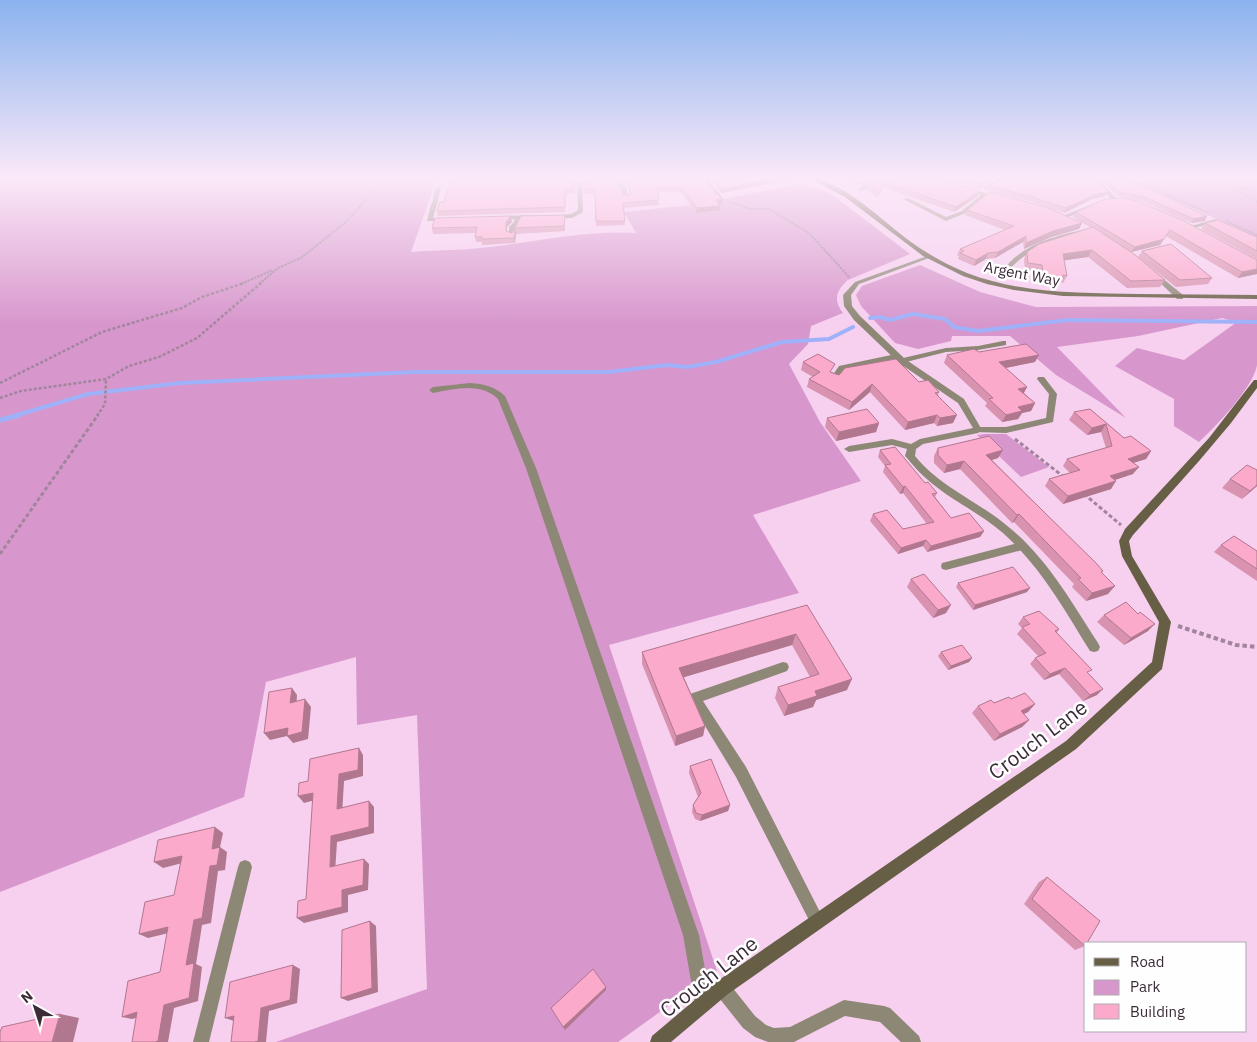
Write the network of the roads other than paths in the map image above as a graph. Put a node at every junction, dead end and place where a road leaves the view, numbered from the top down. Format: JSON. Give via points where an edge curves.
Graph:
{"nodes":[{"id":1,"x":512,"y":227,"type":"edge"},
{"id":2,"x":888,"y":227,"type":"edge"},
{"id":3,"x":1081,"y":227,"type":"edge"},
{"id":4,"x":1190,"y":227,"type":"edge"},
{"id":5,"x":1088,"y":230,"type":"junction"},
{"id":6,"x":1198,"y":232,"type":"edge"},
{"id":7,"x":1097,"y":235,"type":"edge"},
{"id":8,"x":511,"y":236,"type":"edge"},
{"id":9,"x":929,"y":257,"type":"junction"},
{"id":10,"x":1146,"y":267,"type":"edge"},
{"id":11,"x":1006,"y":270,"type":"dead end"},
{"id":12,"x":1257,"y":296,"type":"edge"},
{"id":13,"x":1180,"y":297,"type":"junction"},
{"id":14,"x":1003,"y":343,"type":"dead end"},
{"id":15,"x":899,"y":359,"type":"junction"},
{"id":16,"x":834,"y":378,"type":"edge"},
{"id":17,"x":1041,"y":379,"type":"dead end"},
{"id":18,"x":1257,"y":382,"type":"edge"},
{"id":19,"x":433,"y":390,"type":"dead end"},
{"id":20,"x":978,"y":430,"type":"junction"},
{"id":21,"x":912,"y":447,"type":"junction"},
{"id":22,"x":849,"y":449,"type":"dead end"},
{"id":23,"x":1022,"y":546,"type":"junction"},
{"id":24,"x":946,"y":566,"type":"dead end"},
{"id":25,"x":1094,"y":647,"type":"dead end"},
{"id":26,"x":783,"y":668,"type":"dead end"},
{"id":27,"x":245,"y":867,"type":"dead end"},
{"id":28,"x":817,"y":921,"type":"junction"},
{"id":29,"x":722,"y":988,"type":"junction"},
{"id":30,"x":703,"y":1004,"type":"junction"},
{"id":31,"x":201,"y":1042,"type":"edge"},
{"id":32,"x":658,"y":1042,"type":"edge"},
{"id":33,"x":913,"y":1042,"type":"edge"}],
"edges":[{"from":1,"to":8,"type":"street"},
{"from":2,"to":9,"type":"street","name":"Argent Way"},
{"from":3,"to":5,"type":"street"},
{"from":4,"to":6,"type":"street"},
{"from":5,"to":7,"type":"street"},
{"from":5,"to":11,"type":"street","via":[[1056,238],[1024,253]]},
{"from":9,"to":13,"type":"street","name":"Argent Way","via":[[976,278],[1032,292]]},
{"from":9,"to":15,"type":"street","via":[[857,283],[847,295],[848,306]]},
{"from":10,"to":13,"type":"street"},
{"from":12,"to":13,"type":"street","name":"Argent Way"},
{"from":14,"to":15,"type":"street"},
{"from":15,"to":16,"type":"street","via":[[842,368]]},
{"from":15,"to":20,"type":"street","via":[[961,402]]},
{"from":17,"to":20,"type":"street","via":[[1053,394],[1050,420],[1006,430]]},
{"from":18,"to":28,"type":"street","name":"Crouch Lane","via":[[1183,473],[1129,532],[1123,546],[1165,622],[1158,665],[1071,745]]},
{"from":19,"to":30,"type":"street","via":[[479,386],[497,392],[502,398],[531,468],[691,935]]},
{"from":20,"to":21,"type":"street","via":[[920,442]]},
{"from":21,"to":22,"type":"street","via":[[892,442]]},
{"from":21,"to":23,"type":"street","via":[[910,456],[937,486],[996,523]]},
{"from":23,"to":24,"type":"street"},
{"from":23,"to":25,"type":"street","via":[[1059,589]]},
{"from":26,"to":28,"type":"street","via":[[694,698],[741,772]]},
{"from":27,"to":31,"type":"street"},
{"from":28,"to":29,"type":"street","name":"Crouch Lane"},
{"from":29,"to":30,"type":"street","name":"Crouch Lane"},
{"from":29,"to":33,"type":"street","via":[[749,1022],[774,1036],[791,1035],[844,1008],[884,1014]]},
{"from":30,"to":32,"type":"street","name":"Crouch Lane"}]}
